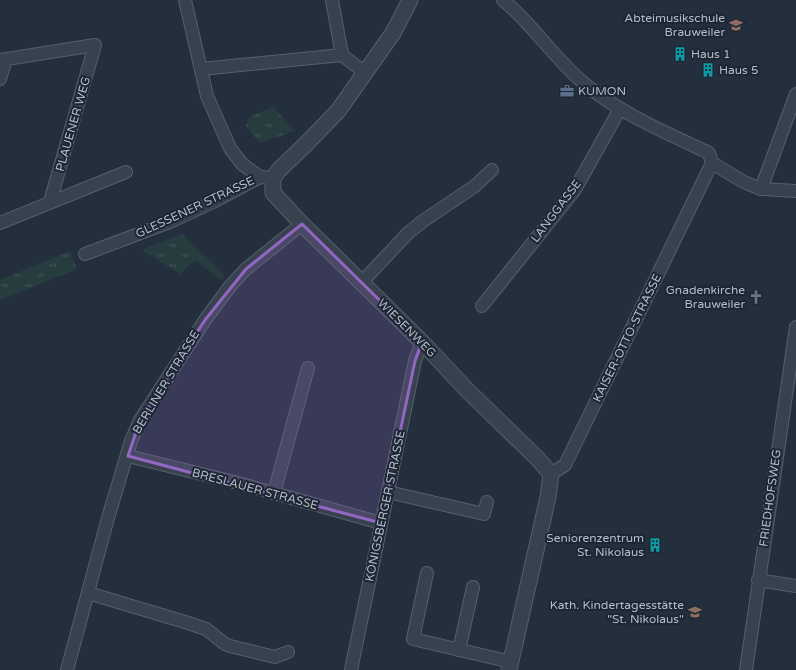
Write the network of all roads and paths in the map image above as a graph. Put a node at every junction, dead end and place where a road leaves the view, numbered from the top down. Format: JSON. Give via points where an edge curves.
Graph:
{"nodes":[{"id":1,"x":185,"y":0,"type":"edge"},
{"id":2,"x":332,"y":0,"type":"edge"},
{"id":3,"x":410,"y":0,"type":"edge"},
{"id":4,"x":503,"y":0,"type":"edge"},
{"id":5,"x":342,"y":55,"type":"junction"},
{"id":6,"x":3,"y":59,"type":"edge"},
{"id":7,"x":201,"y":69,"type":"junction"},
{"id":8,"x":365,"y":73,"type":"junction"},
{"id":9,"x":0,"y":79,"type":"edge"},
{"id":10,"x":796,"y":94,"type":"edge"},
{"id":11,"x":620,"y":109,"type":"junction"},
{"id":12,"x":712,"y":163,"type":"junction"},
{"id":13,"x":492,"y":170,"type":"dead end"},
{"id":14,"x":126,"y":172,"type":"dead end"},
{"id":15,"x":266,"y":178,"type":"junction"},
{"id":16,"x":761,"y":188,"type":"junction"},
{"id":17,"x":796,"y":191,"type":"edge"},
{"id":18,"x":50,"y":202,"type":"junction"},
{"id":19,"x":0,"y":223,"type":"edge"},
{"id":20,"x":302,"y":224,"type":"junction"},
{"id":21,"x":85,"y":254,"type":"dead end"},
{"id":22,"x":362,"y":282,"type":"junction"},
{"id":23,"x":482,"y":306,"type":"dead end"},
{"id":24,"x":796,"y":327,"type":"edge"},
{"id":25,"x":422,"y":342,"type":"junction"},
{"id":26,"x":308,"y":368,"type":"dead end"},
{"id":27,"x":128,"y":456,"type":"junction"},
{"id":28,"x":551,"y":474,"type":"junction"},
{"id":29,"x":274,"y":492,"type":"junction"},
{"id":30,"x":388,"y":492,"type":"junction"},
{"id":31,"x":487,"y":502,"type":"dead end"},
{"id":32,"x":382,"y":523,"type":"junction"},
{"id":33,"x":427,"y":573,"type":"dead end"},
{"id":34,"x":758,"y":580,"type":"junction"},
{"id":35,"x":796,"y":586,"type":"edge"},
{"id":36,"x":473,"y":587,"type":"dead end"},
{"id":37,"x":88,"y":593,"type":"junction"},
{"id":38,"x":459,"y":650,"type":"junction"},
{"id":39,"x":288,"y":652,"type":"dead end"},
{"id":40,"x":510,"y":666,"type":"edge"},
{"id":41,"x":67,"y":670,"type":"edge"},
{"id":42,"x":351,"y":670,"type":"edge"},
{"id":43,"x":746,"y":670,"type":"edge"}],
"edges":[{"from":1,"to":7,"type":"street"},
{"from":2,"to":5,"type":"street"},
{"from":3,"to":8,"type":"street","name":"GLESSENER STRASSE","via":[[393,33]]},
{"from":4,"to":11,"type":"street","via":[[586,85]]},
{"from":5,"to":7,"type":"street"},
{"from":5,"to":8,"type":"street"},
{"from":6,"to":9,"type":"street"},
{"from":6,"to":18,"type":"street","name":"PLAUENER WEG","via":[[95,45]]},
{"from":7,"to":15,"type":"street","via":[[207,96],[230,148],[242,164]]},
{"from":8,"to":15,"type":"street","name":"GLESSENER STRASSE","via":[[338,111],[306,145],[279,170]]},
{"from":10,"to":16,"type":"street"},
{"from":11,"to":12,"type":"street","via":[[709,153]]},
{"from":11,"to":23,"type":"street","name":"LANGGASSE","via":[[574,191]]},
{"from":12,"to":16,"type":"street","via":[[744,182]]},
{"from":12,"to":28,"type":"street","name":"KAISER-OTTO-STRASSE","via":[[565,465]]},
{"from":13,"to":22,"type":"street","via":[[475,186],[408,233]]},
{"from":14,"to":18,"type":"street"},
{"from":15,"to":20,"type":"street","name":"WIESENWEG","via":[[273,193]]},
{"from":15,"to":21,"type":"street","name":"GLESSENER STRASSE","via":[[170,222]]},
{"from":16,"to":17,"type":"street"},
{"from":18,"to":19,"type":"street"},
{"from":20,"to":22,"type":"street","name":"WIESENWEG"},
{"from":20,"to":27,"type":"street","name":"BERLINER STRASSE","via":[[246,269],[231,285],[140,420]]},
{"from":22,"to":25,"type":"street","name":"WIESENWEG"},
{"from":24,"to":34,"type":"street","name":"FRIEDHOFSWEG"},
{"from":25,"to":28,"type":"street","name":"WIESENWEG"},
{"from":25,"to":30,"type":"street","name":"KÖNIGSBERGER STRASSE","via":[[415,361]]},
{"from":26,"to":29,"type":"street"},
{"from":27,"to":29,"type":"street","name":"BRESLAUER STRASSE"},
{"from":27,"to":37,"type":"street","name":"BERLINER STRASSE"},
{"from":28,"to":40,"type":"street"},
{"from":29,"to":32,"type":"street","name":"BRESLAUER STRASSE"},
{"from":30,"to":31,"type":"street","via":[[484,514]]},
{"from":30,"to":32,"type":"street","name":"KÖNIGSBERGER STRASSE"},
{"from":32,"to":42,"type":"street","name":"KÖNIGSBERGER STRASSE"},
{"from":33,"to":38,"type":"street","via":[[413,640]]},
{"from":34,"to":35,"type":"street"},
{"from":34,"to":43,"type":"street","name":"FRIEDHOFSWEG"},
{"from":36,"to":38,"type":"street"},
{"from":37,"to":39,"type":"street","via":[[206,629],[230,646],[275,657]]},
{"from":37,"to":41,"type":"street","name":"BERLINER STRASSE"},
{"from":38,"to":40,"type":"street"}]}
